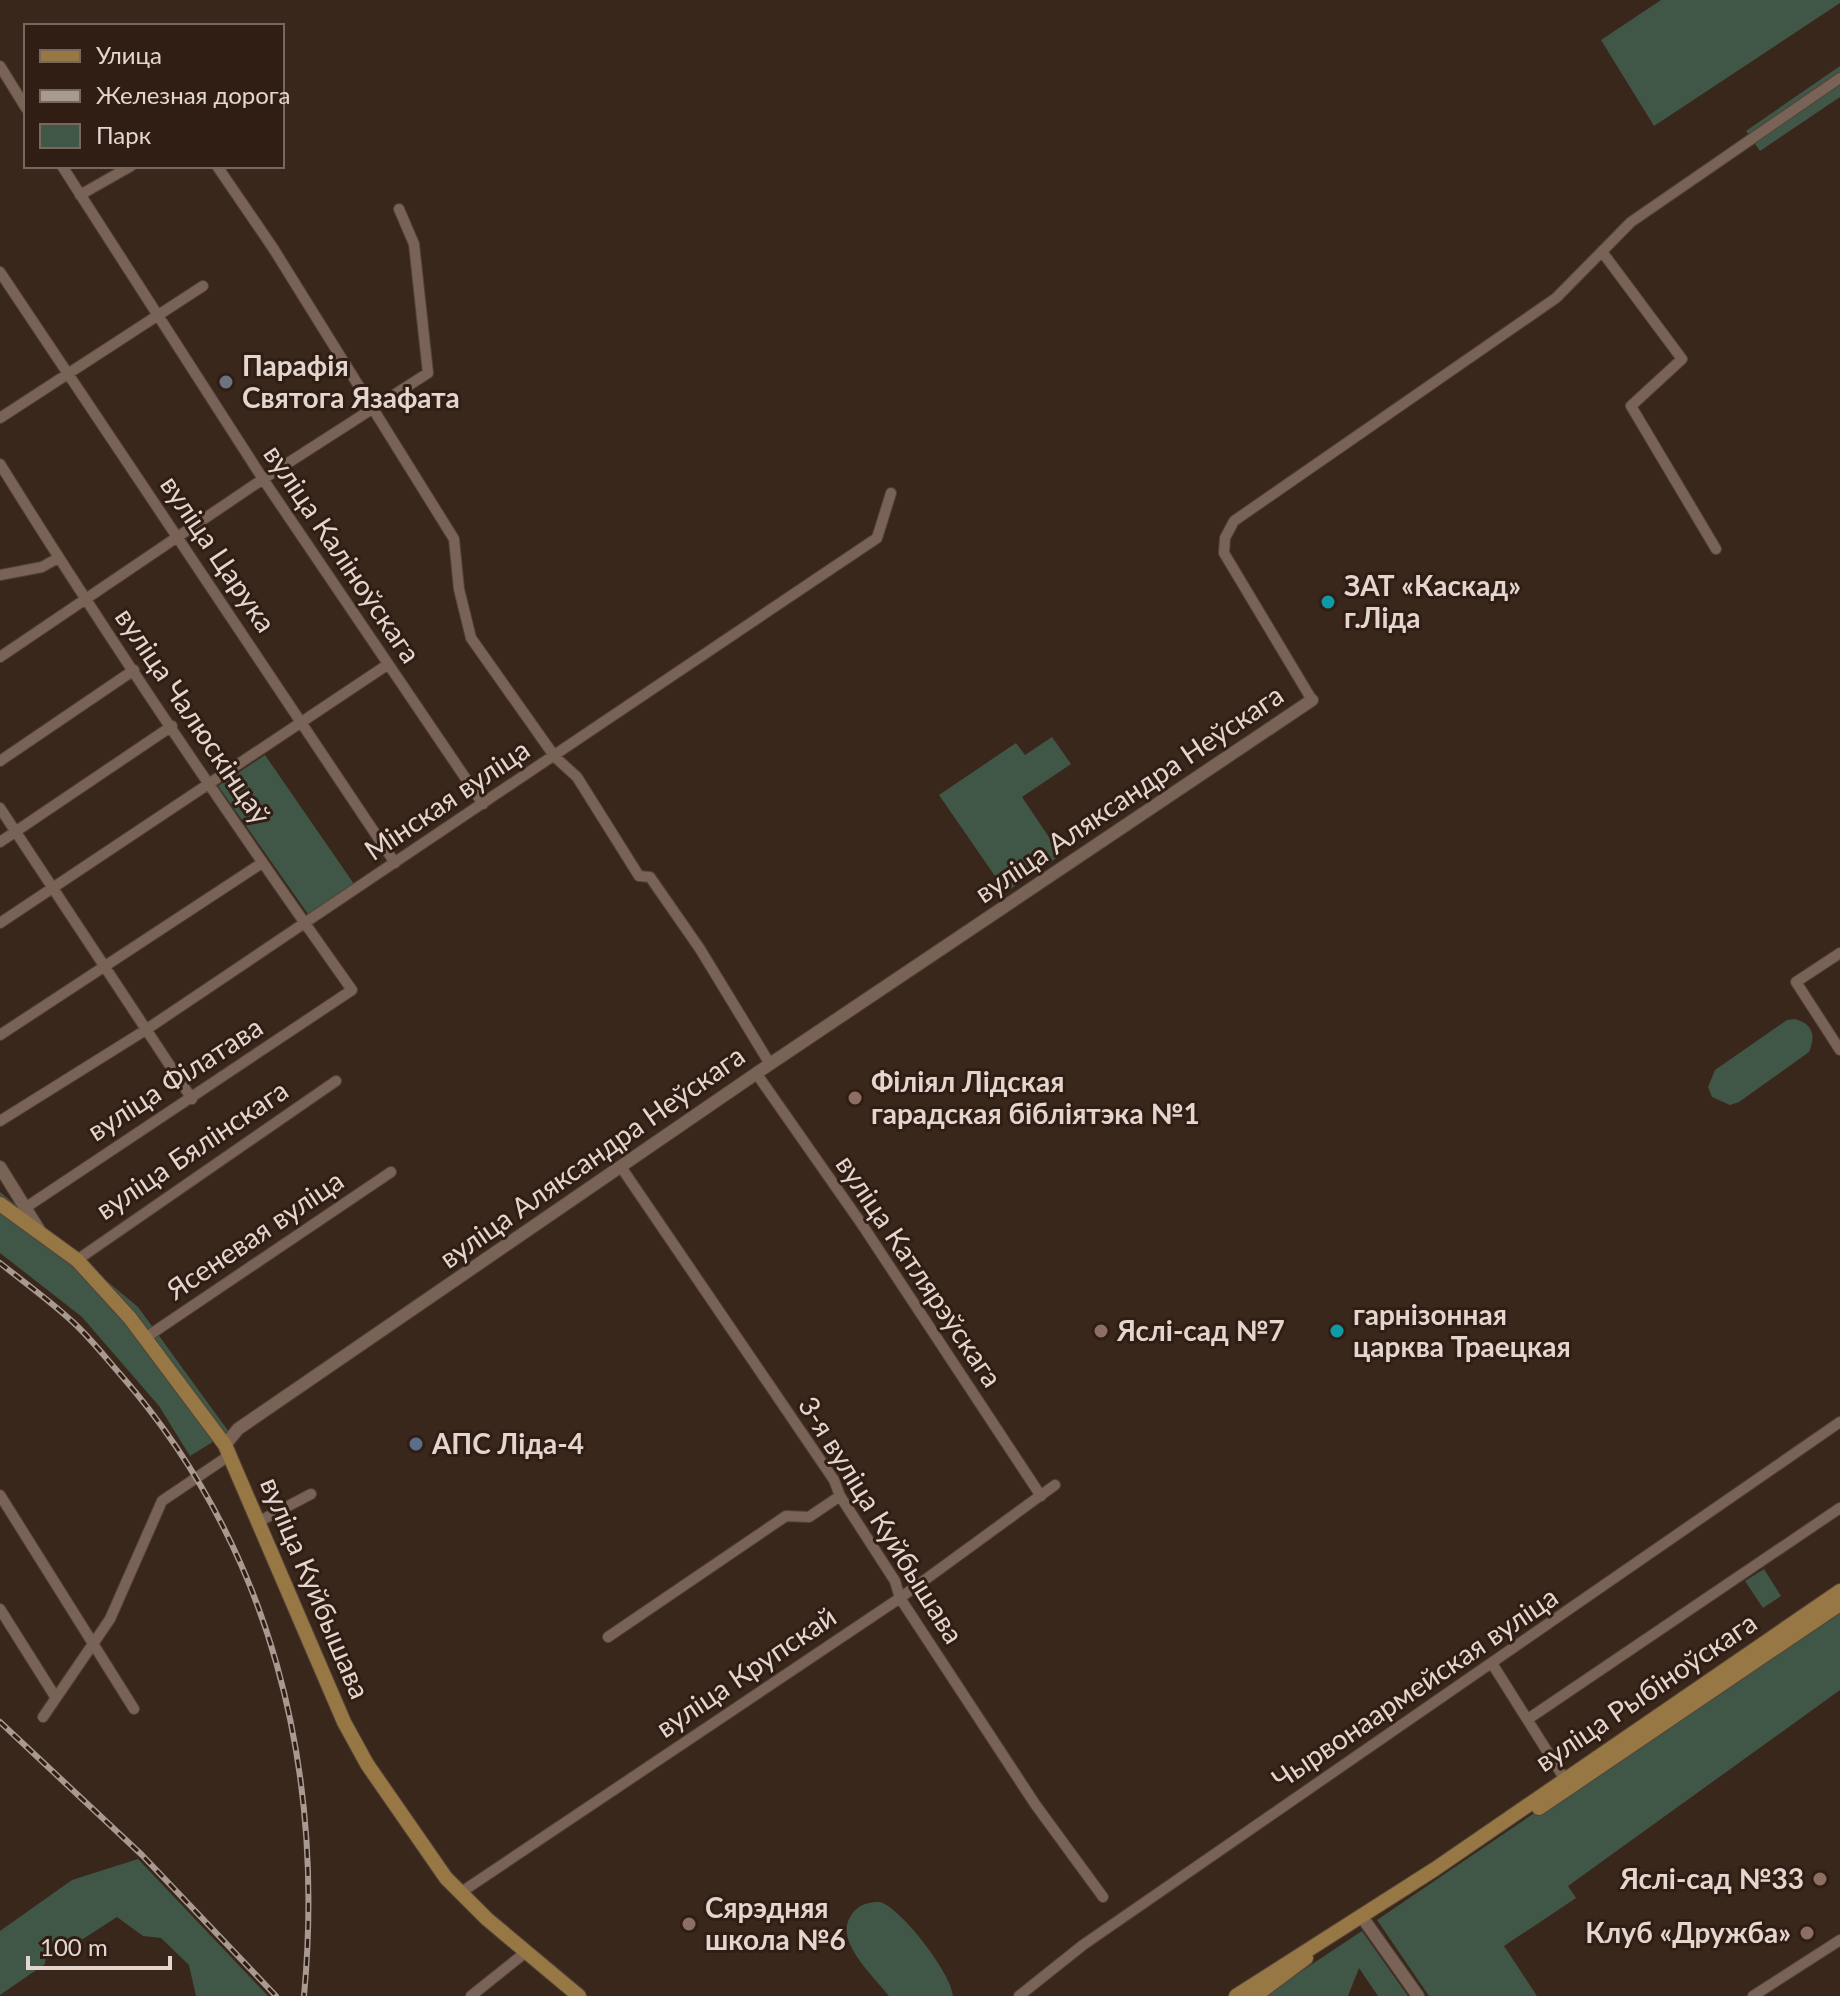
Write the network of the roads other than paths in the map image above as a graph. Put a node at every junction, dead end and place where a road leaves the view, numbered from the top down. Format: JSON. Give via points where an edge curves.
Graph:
{"nodes":[{"id":1,"x":0,"y":66,"type":"edge"},
{"id":2,"x":1840,"y":78,"type":"edge"},
{"id":3,"x":24,"y":105,"type":"edge"},
{"id":4,"x":63,"y":168,"type":"edge"},
{"id":5,"x":127,"y":168,"type":"edge"},
{"id":6,"x":218,"y":168,"type":"edge"},
{"id":7,"x":80,"y":195,"type":"junction"},
{"id":8,"x":399,"y":209,"type":"dead end"},
{"id":9,"x":1603,"y":253,"type":"junction"},
{"id":10,"x":0,"y":272,"type":"edge"},
{"id":11,"x":203,"y":286,"type":"dead end"},
{"id":12,"x":156,"y":316,"type":"junction"},
{"id":13,"x":67,"y":376,"type":"junction"},
{"id":14,"x":373,"y":408,"type":"junction"},
{"id":15,"x":0,"y":418,"type":"edge"},
{"id":16,"x":0,"y":464,"type":"edge"},
{"id":17,"x":263,"y":479,"type":"junction"},
{"id":18,"x":891,"y":493,"type":"dead end"},
{"id":19,"x":177,"y":538,"type":"junction"},
{"id":20,"x":1716,"y":549,"type":"dead end"},
{"id":21,"x":58,"y":558,"type":"junction"},
{"id":22,"x":0,"y":575,"type":"edge"},
{"id":23,"x":86,"y":600,"type":"junction"},
{"id":24,"x":0,"y":657,"type":"edge"},
{"id":25,"x":387,"y":665,"type":"junction"},
{"id":26,"x":134,"y":670,"type":"junction"},
{"id":27,"x":1312,"y":700,"type":"joint"},
{"id":28,"x":302,"y":722,"type":"junction"},
{"id":29,"x":172,"y":726,"type":"junction"},
{"id":30,"x":555,"y":757,"type":"junction"},
{"id":31,"x":0,"y":761,"type":"edge"},
{"id":32,"x":211,"y":783,"type":"junction"},
{"id":33,"x":483,"y":804,"type":"junction"},
{"id":34,"x":0,"y":808,"type":"edge"},
{"id":35,"x":15,"y":832,"type":"junction"},
{"id":36,"x":0,"y":842,"type":"edge"},
{"id":37,"x":262,"y":863,"type":"junction"},
{"id":38,"x":395,"y":863,"type":"junction"},
{"id":39,"x":53,"y":889,"type":"junction"},
{"id":40,"x":0,"y":923,"type":"edge"},
{"id":41,"x":305,"y":924,"type":"junction"},
{"id":42,"x":1840,"y":953,"type":"edge"},
{"id":43,"x":104,"y":968,"type":"junction"},
{"id":44,"x":352,"y":990,"type":"joint"},
{"id":45,"x":144,"y":1031,"type":"junction"},
{"id":46,"x":0,"y":1035,"type":"edge"},
{"id":47,"x":1840,"y":1050,"type":"edge"},
{"id":48,"x":770,"y":1064,"type":"junction"},
{"id":49,"x":756,"y":1073,"type":"junction"},
{"id":50,"x":336,"y":1081,"type":"dead end"},
{"id":51,"x":192,"y":1099,"type":"junction"},
{"id":52,"x":0,"y":1121,"type":"edge"},
{"id":53,"x":0,"y":1167,"type":"edge"},
{"id":54,"x":621,"y":1167,"type":"junction"},
{"id":55,"x":391,"y":1172,"type":"dead end"},
{"id":56,"x":0,"y":1204,"type":"edge"},
{"id":57,"x":25,"y":1208,"type":"junction"},
{"id":58,"x":39,"y":1230,"type":"junction"},
{"id":59,"x":77,"y":1260,"type":"junction"},
{"id":60,"x":145,"y":1338,"type":"junction"},
{"id":61,"x":1840,"y":1422,"type":"edge"},
{"id":62,"x":228,"y":1450,"type":"junction"},
{"id":63,"x":1055,"y":1485,"type":"dead end"},
{"id":64,"x":311,"y":1494,"type":"dead end"},
{"id":65,"x":0,"y":1495,"type":"edge"},
{"id":66,"x":840,"y":1496,"type":"junction"},
{"id":67,"x":1041,"y":1496,"type":"junction"},
{"id":68,"x":1840,"y":1508,"type":"edge"},
{"id":69,"x":258,"y":1522,"type":"junction"},
{"id":70,"x":1840,"y":1591,"type":"edge"},
{"id":71,"x":900,"y":1598,"type":"junction"},
{"id":72,"x":1840,"y":1604,"type":"edge"},
{"id":73,"x":0,"y":1609,"type":"edge"},
{"id":74,"x":608,"y":1637,"type":"dead end"},
{"id":75,"x":93,"y":1643,"type":"junction"},
{"id":76,"x":1493,"y":1665,"type":"junction"},
{"id":77,"x":56,"y":1698,"type":"junction"},
{"id":78,"x":134,"y":1709,"type":"dead end"},
{"id":79,"x":43,"y":1717,"type":"dead end"},
{"id":80,"x":1528,"y":1719,"type":"junction"},
{"id":81,"x":1564,"y":1778,"type":"junction"},
{"id":82,"x":1481,"y":1837,"type":"junction"},
{"id":83,"x":460,"y":1893,"type":"junction"},
{"id":84,"x":1103,"y":1897,"type":"dead end"},
{"id":85,"x":1362,"y":1917,"type":"junction"},
{"id":86,"x":1840,"y":1940,"type":"edge"},
{"id":87,"x":1317,"y":1947,"type":"junction"},
{"id":88,"x":526,"y":1952,"type":"junction"},
{"id":89,"x":471,"y":1996,"type":"edge"},
{"id":90,"x":579,"y":1996,"type":"edge"},
{"id":91,"x":1019,"y":1996,"type":"edge"},
{"id":92,"x":1236,"y":1996,"type":"edge"},
{"id":93,"x":1255,"y":1996,"type":"edge"},
{"id":94,"x":1418,"y":1996,"type":"edge"},
{"id":95,"x":1753,"y":1996,"type":"edge"}],
"edges":[{"from":1,"to":3,"type":"street"},
{"from":2,"to":9,"type":"street","name":"вуліца Аляксандра Неўскага","via":[[1682,184],[1631,222]]},
{"from":4,"to":7,"type":"street","name":"вуліца Каліноўскага"},
{"from":5,"to":7,"type":"street"},
{"from":6,"to":14,"type":"street"},
{"from":7,"to":12,"type":"street","name":"вуліца Каліноўскага"},
{"from":8,"to":14,"type":"street","via":[[414,244],[428,373]]},
{"from":9,"to":20,"type":"street","via":[[1682,359],[1631,406]]},
{"from":9,"to":27,"type":"street","name":"вуліца Аляксандра Неўскага","via":[[1556,298],[1234,521],[1224,553]]},
{"from":10,"to":13,"type":"street","name":"вуліца Царука"},
{"from":11,"to":12,"type":"street"},
{"from":12,"to":13,"type":"street"},
{"from":12,"to":17,"type":"street","name":"вуліца Каліноўскага"},
{"from":13,"to":15,"type":"street"},
{"from":13,"to":19,"type":"street","name":"вуліца Царука"},
{"from":14,"to":17,"type":"street"},
{"from":14,"to":30,"type":"street","via":[[454,539],[471,638]]},
{"from":16,"to":21,"type":"street","name":"вуліца Чалюскінцаў"},
{"from":17,"to":19,"type":"street"},
{"from":17,"to":25,"type":"street","name":"вуліца Каліноўскага"},
{"from":18,"to":30,"type":"street","name":"Мінская вуліца","via":[[877,538]]},
{"from":19,"to":23,"type":"street"},
{"from":19,"to":28,"type":"street","name":"вуліца Царука"},
{"from":21,"to":22,"type":"street","via":[[42,567]]},
{"from":21,"to":23,"type":"street","name":"вуліца Чалюскінцаў"},
{"from":23,"to":24,"type":"street"},
{"from":23,"to":26,"type":"street","name":"вуліца Чалюскінцаў"},
{"from":25,"to":28,"type":"street"},
{"from":25,"to":33,"type":"street","name":"вуліца Каліноўскага"},
{"from":26,"to":29,"type":"street","name":"вуліца Чалюскінцаў"},
{"from":26,"to":31,"type":"street"},
{"from":27,"to":48,"type":"street","name":"вуліца Аляксандра Неўскага"},
{"from":28,"to":32,"type":"street"},
{"from":28,"to":38,"type":"street","name":"вуліца Царука"},
{"from":29,"to":32,"type":"street","name":"вуліца Чалюскінцаў"},
{"from":29,"to":35,"type":"street"},
{"from":30,"to":33,"type":"street","name":"Мінская вуліца"},
{"from":30,"to":48,"type":"street","via":[[577,777],[639,876],[650,877]]},
{"from":32,"to":37,"type":"street","name":"вуліца Чалюскінцаў"},
{"from":32,"to":39,"type":"street"},
{"from":33,"to":38,"type":"street","name":"Мінская вуліца"},
{"from":34,"to":35,"type":"street"},
{"from":35,"to":36,"type":"street"},
{"from":35,"to":39,"type":"street"},
{"from":37,"to":41,"type":"street","name":"вуліца Чалюскінцаў"},
{"from":37,"to":43,"type":"street"},
{"from":38,"to":41,"type":"street","name":"Мінская вуліца"},
{"from":39,"to":40,"type":"street"},
{"from":39,"to":43,"type":"street"},
{"from":41,"to":44,"type":"street","name":"вуліца Чалюскінцаў"},
{"from":41,"to":45,"type":"street","name":"Мінская вуліца"},
{"from":42,"to":47,"type":"street","via":[[1796,982]]},
{"from":43,"to":45,"type":"street"},
{"from":43,"to":46,"type":"street"},
{"from":44,"to":51,"type":"street","name":"вуліца Філатава"},
{"from":45,"to":51,"type":"street"},
{"from":45,"to":52,"type":"street","name":"Мінская вуліца"},
{"from":48,"to":49,"type":"street","name":"вуліца Аляксандра Неўскага"},
{"from":49,"to":54,"type":"street","name":"вуліца Аляксандра Неўскага"},
{"from":49,"to":67,"type":"street","name":"вуліца Катлярэўскага"},
{"from":50,"to":59,"type":"street","name":"вуліца Бялінскага"},
{"from":51,"to":57,"type":"street","name":"вуліца Філатава"},
{"from":53,"to":57,"type":"street"},
{"from":54,"to":62,"type":"street","name":"вуліца Аляксандра Неўскага","via":[[238,1429]]},
{"from":54,"to":66,"type":"street","name":"3-я вуліца Куйбышава"},
{"from":55,"to":60,"type":"street","name":"Ясеневая вуліца"},
{"from":56,"to":58,"type":"main road","name":"вуліца Куйбышава"},
{"from":57,"to":58,"type":"street"},
{"from":58,"to":59,"type":"main road","name":"вуліца Куйбышава"},
{"from":59,"to":60,"type":"main road","name":"вуліца Куйбышава"},
{"from":60,"to":62,"type":"main road","name":"вуліца Куйбышава"},
{"from":61,"to":76,"type":"street","name":"Чырвонаармейская вуліца"},
{"from":62,"to":69,"type":"main road","name":"вуліца Куйбышава"},
{"from":62,"to":75,"type":"street","name":"вуліца Аляксандра Неўскага","via":[[162,1501],[110,1619]]},
{"from":63,"to":67,"type":"street","name":"вуліца Крупскай"},
{"from":64,"to":69,"type":"street"},
{"from":65,"to":75,"type":"street"},
{"from":66,"to":71,"type":"street","name":"3-я вуліца Куйбышава","via":[[895,1581]]},
{"from":66,"to":74,"type":"street","via":[[809,1517],[786,1516]]},
{"from":67,"to":71,"type":"street","name":"вуліца Крупскай"},
{"from":68,"to":80,"type":"street"},
{"from":69,"to":83,"type":"main road","name":"вуліца Куйбышава","via":[[344,1722],[367,1764]]},
{"from":70,"to":81,"type":"main road","name":"вуліца Рыбіноўскага"},
{"from":71,"to":83,"type":"street","name":"вуліца Крупскай"},
{"from":71,"to":84,"type":"street","name":"3-я вуліца Куйбышава","via":[[1035,1804]]},
{"from":72,"to":82,"type":"main road","name":"вуліца Рыбіноўскага","via":[[1537,1808]]},
{"from":73,"to":77,"type":"street"},
{"from":75,"to":77,"type":"street","name":"вуліца Аляксандра Неўскага"},
{"from":75,"to":78,"type":"street"},
{"from":76,"to":80,"type":"street"},
{"from":76,"to":91,"type":"street","name":"Чырвонаармейская вуліца","via":[[1095,1937]]},
{"from":77,"to":79,"type":"street","name":"вуліца Аляксандра Неўскага"},
{"from":80,"to":81,"type":"street"},
{"from":81,"to":82,"type":"main road","name":"вуліца Рыбіноўскага"},
{"from":82,"to":85,"type":"main road","name":"вуліца Рыбіноўскага"},
{"from":83,"to":88,"type":"main road","name":"вуліца Куйбышава"},
{"from":85,"to":87,"type":"main road","name":"вуліца Рыбіноўскага"},
{"from":85,"to":94,"type":"street"},
{"from":86,"to":95,"type":"street"},
{"from":87,"to":92,"type":"main road","name":"вуліца Рыбіноўскага"},
{"from":87,"to":93,"type":"main road","name":"вуліца Рыбіноўскага","via":[[1291,1973]]},
{"from":88,"to":89,"type":"street"},
{"from":88,"to":90,"type":"main road","name":"вуліца Куйбышава"}]}
